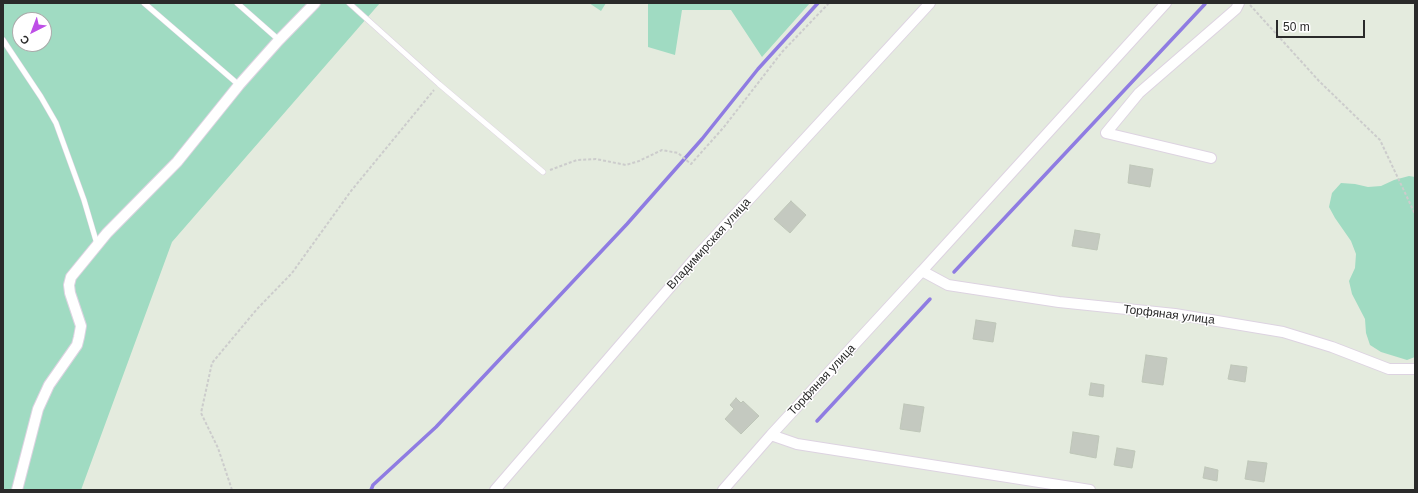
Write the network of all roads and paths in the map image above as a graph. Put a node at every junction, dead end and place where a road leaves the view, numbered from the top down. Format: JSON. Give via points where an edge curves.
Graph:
{"nodes":[{"id":1,"x":144,"y":3,"type":"edge"},
{"id":2,"x":237,"y":3,"type":"edge"},
{"id":3,"x":315,"y":3,"type":"edge"},
{"id":4,"x":349,"y":3,"type":"edge"},
{"id":5,"x":829,"y":3,"type":"edge"},
{"id":6,"x":930,"y":3,"type":"edge"},
{"id":7,"x":1166,"y":3,"type":"edge"},
{"id":8,"x":1239,"y":3,"type":"edge"},
{"id":9,"x":1248,"y":3,"type":"edge"},
{"id":10,"x":3,"y":40,"type":"edge"},
{"id":11,"x":279,"y":40,"type":"junction"},
{"id":12,"x":439,"y":84,"type":"junction"},
{"id":13,"x":239,"y":85,"type":"junction"},
{"id":14,"x":1211,"y":158,"type":"dead end"},
{"id":15,"x":543,"y":172,"type":"joint"},
{"id":16,"x":1415,"y":214,"type":"edge"},
{"id":17,"x":97,"y":244,"type":"junction"},
{"id":18,"x":922,"y":271,"type":"junction"},
{"id":19,"x":1415,"y":369,"type":"edge"},
{"id":20,"x":771,"y":435,"type":"junction"},
{"id":21,"x":17,"y":490,"type":"edge"},
{"id":22,"x":232,"y":490,"type":"edge"},
{"id":23,"x":495,"y":490,"type":"edge"},
{"id":24,"x":723,"y":490,"type":"edge"},
{"id":25,"x":1090,"y":490,"type":"edge"}],
"edges":[{"from":1,"to":13,"type":"lane"},
{"from":2,"to":11,"type":"lane"},
{"from":3,"to":11,"type":"street"},
{"from":4,"to":12,"type":"lane"},
{"from":5,"to":15,"type":"path","via":[[782,52],[724,127],[691,164],[678,153],[662,150],[626,165],[596,159],[577,160]]},
{"from":6,"to":23,"type":"street","name":"Владимирская улица","via":[[696,256]]},
{"from":7,"to":18,"type":"street","name":"Торфяная улица"},
{"from":8,"to":14,"type":"street","via":[[1236,9],[1139,93],[1106,133]]},
{"from":9,"to":16,"type":"path","via":[[1319,81],[1380,140]]},
{"from":10,"to":17,"type":"lane","via":[[56,122]]},
{"from":11,"to":13,"type":"street"},
{"from":12,"to":15,"type":"lane"},
{"from":12,"to":22,"type":"path","via":[[351,191],[292,273],[257,308],[212,363],[201,413],[218,448]]},
{"from":13,"to":17,"type":"street","via":[[177,162]]},
{"from":17,"to":21,"type":"street","via":[[71,277],[70,293],[81,326],[77,345],[50,385],[38,409]]},
{"from":18,"to":19,"type":"street","name":"Торфяная улица","via":[[948,285],[1059,302],[1175,314],[1283,332],[1389,369]]},
{"from":18,"to":20,"type":"street","name":"Торфяная улица"},
{"from":20,"to":24,"type":"street","name":"Торфяная улица"},
{"from":20,"to":25,"type":"street","via":[[797,444]]}]}
